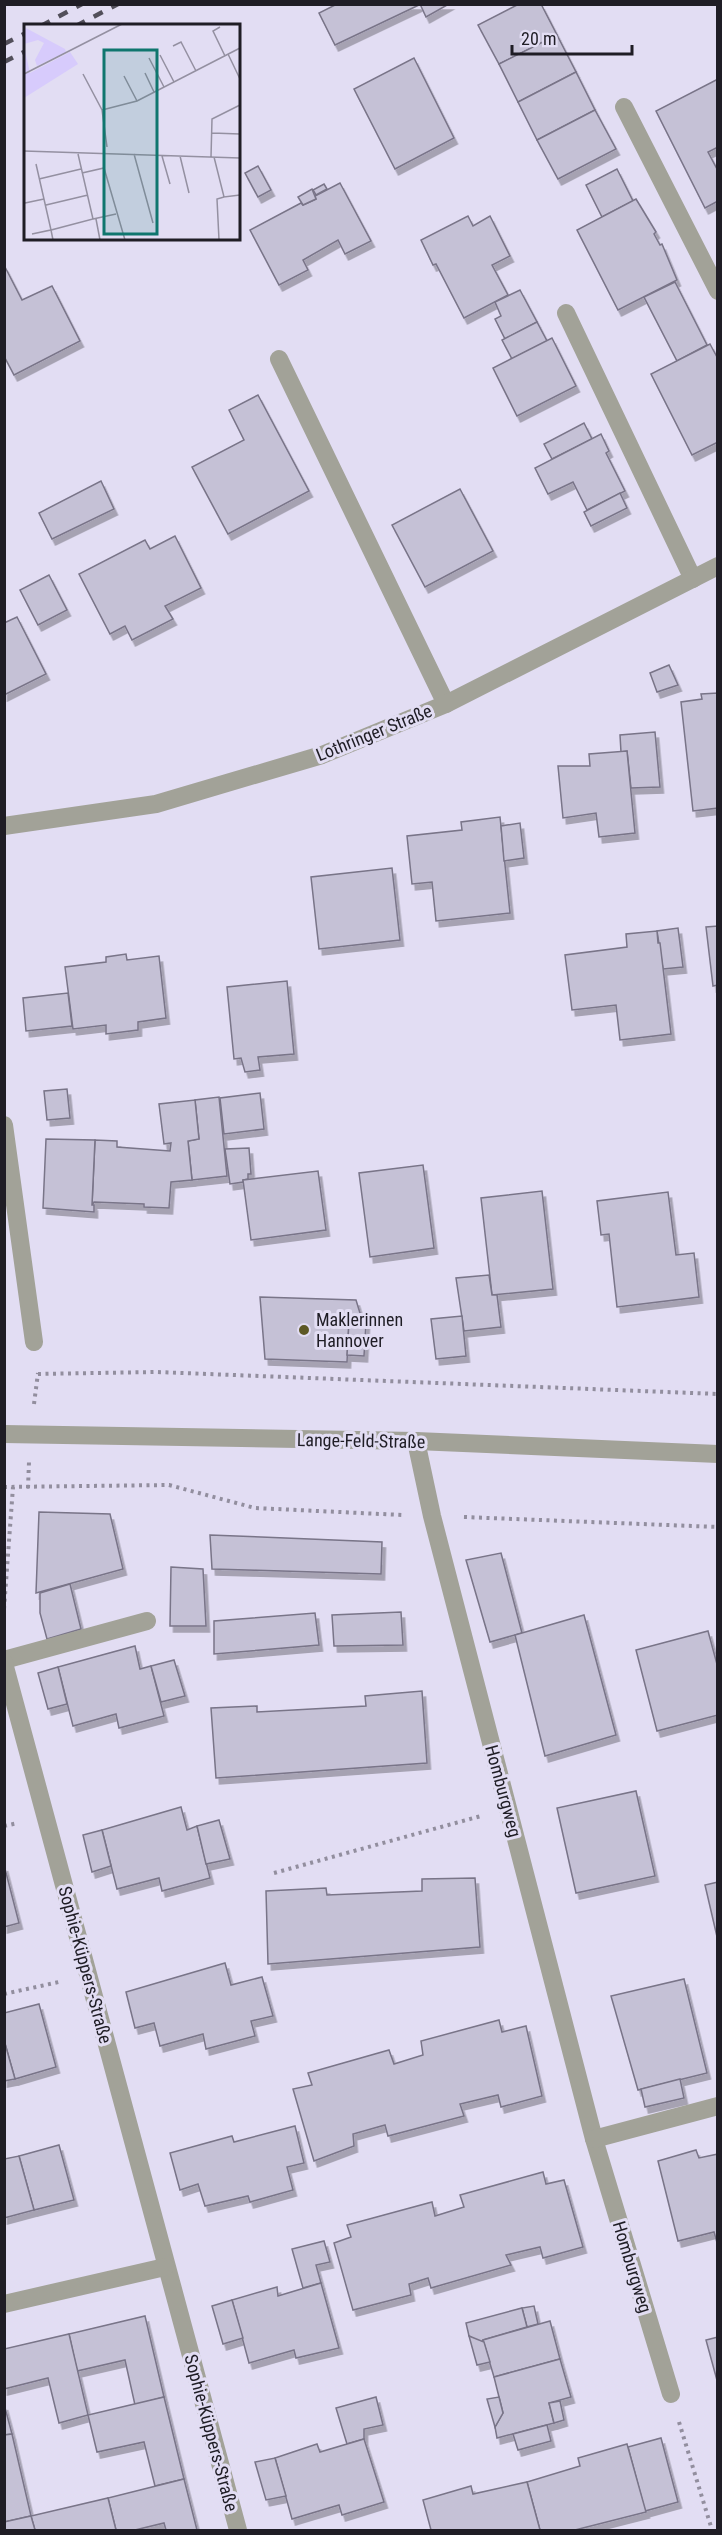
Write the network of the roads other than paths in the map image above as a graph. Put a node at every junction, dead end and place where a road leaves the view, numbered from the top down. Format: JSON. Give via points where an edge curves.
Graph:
{"nodes":[{"id":1,"x":624,"y":107,"type":"dead end"},
{"id":2,"x":717,"y":291,"type":"edge"},
{"id":3,"x":566,"y":313,"type":"dead end"},
{"id":4,"x":279,"y":359,"type":"dead end"},
{"id":5,"x":717,"y":566,"type":"edge"},
{"id":6,"x":693,"y":579,"type":"junction"},
{"id":7,"x":446,"y":704,"type":"junction"},
{"id":8,"x":4,"y":826,"type":"edge"},
{"id":9,"x":4,"y":1125,"type":"edge"},
{"id":10,"x":34,"y":1342,"type":"dead end"},
{"id":11,"x":4,"y":1434,"type":"edge"},
{"id":12,"x":416,"y":1441,"type":"junction"},
{"id":13,"x":717,"y":1454,"type":"edge"},
{"id":14,"x":147,"y":1621,"type":"dead end"},
{"id":15,"x":4,"y":1661,"type":"edge"},
{"id":16,"x":717,"y":2106,"type":"edge"},
{"id":17,"x":594,"y":2139,"type":"junction"},
{"id":18,"x":165,"y":2266,"type":"junction"},
{"id":19,"x":4,"y":2304,"type":"edge"},
{"id":20,"x":670,"y":2394,"type":"road end"},
{"id":21,"x":238,"y":2530,"type":"edge"}],
"edges":[{"from":1,"to":2,"type":"street"},
{"from":3,"to":6,"type":"street"},
{"from":4,"to":7,"type":"street"},
{"from":5,"to":6,"type":"street","name":"Lothringer Straße"},
{"from":6,"to":7,"type":"street","name":"Lothringer Straße"},
{"from":7,"to":8,"type":"street","name":"Lothringer Straße","via":[[322,755],[156,804]]},
{"from":9,"to":10,"type":"street"},
{"from":11,"to":12,"type":"street","name":"Lange-Feld-Straße"},
{"from":12,"to":13,"type":"street","name":"Lange-Feld-Straße"},
{"from":12,"to":17,"type":"street","name":"Homburgweg","via":[[432,1516]]},
{"from":14,"to":15,"type":"street"},
{"from":15,"to":18,"type":"street","name":"Sophie-Küppers-Straße"},
{"from":16,"to":17,"type":"street"},
{"from":17,"to":20,"type":"street","name":"Homburgweg"},
{"from":18,"to":19,"type":"street"},
{"from":18,"to":21,"type":"street","name":"Sophie-Küppers-Straße"}]}
